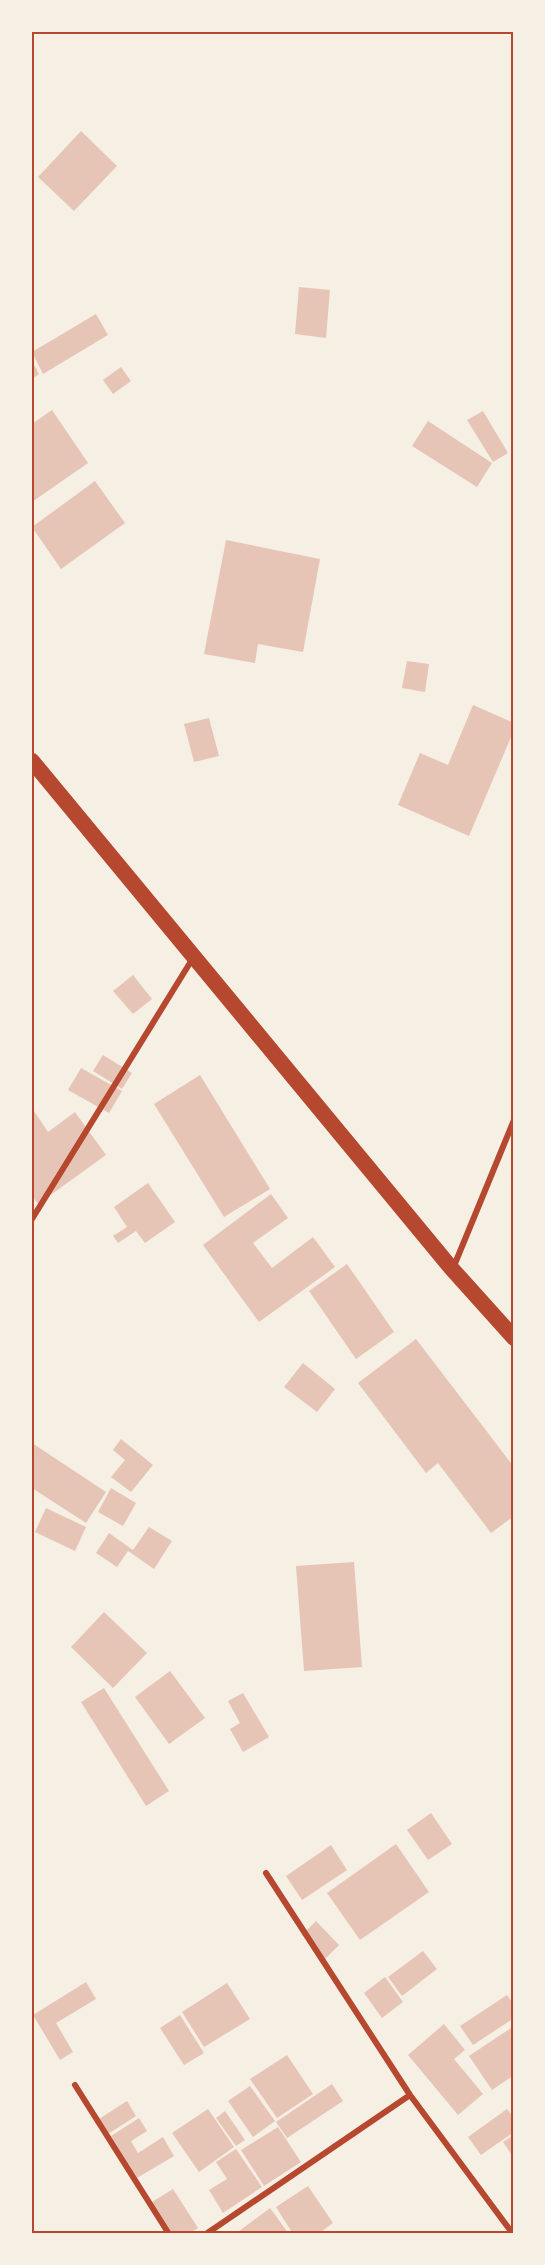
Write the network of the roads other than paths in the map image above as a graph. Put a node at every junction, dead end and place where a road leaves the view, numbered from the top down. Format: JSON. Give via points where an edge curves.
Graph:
{"nodes":[{"id":1,"x":32,"y":761,"type":"edge"},
{"id":2,"x":193,"y":958,"type":"junction"},
{"id":3,"x":513,"y":1120,"type":"edge"},
{"id":4,"x":32,"y":1219,"type":"edge"},
{"id":5,"x":452,"y":1269,"type":"junction"},
{"id":6,"x":513,"y":1338,"type":"edge"},
{"id":7,"x":266,"y":1873,"type":"dead end"},
{"id":8,"x":75,"y":2085,"type":"dead end"},
{"id":9,"x":410,"y":2095,"type":"junction"},
{"id":10,"x":169,"y":2234,"type":"edge"},
{"id":11,"x":206,"y":2234,"type":"edge"},
{"id":12,"x":513,"y":2234,"type":"edge"}],
"edges":[{"from":1,"to":2,"type":"highway"},
{"from":2,"to":4,"type":"street"},
{"from":2,"to":5,"type":"highway"},
{"from":3,"to":5,"type":"street"},
{"from":5,"to":6,"type":"highway"},
{"from":7,"to":9,"type":"street"},
{"from":8,"to":10,"type":"street"},
{"from":9,"to":11,"type":"street"},
{"from":9,"to":12,"type":"street"}]}
